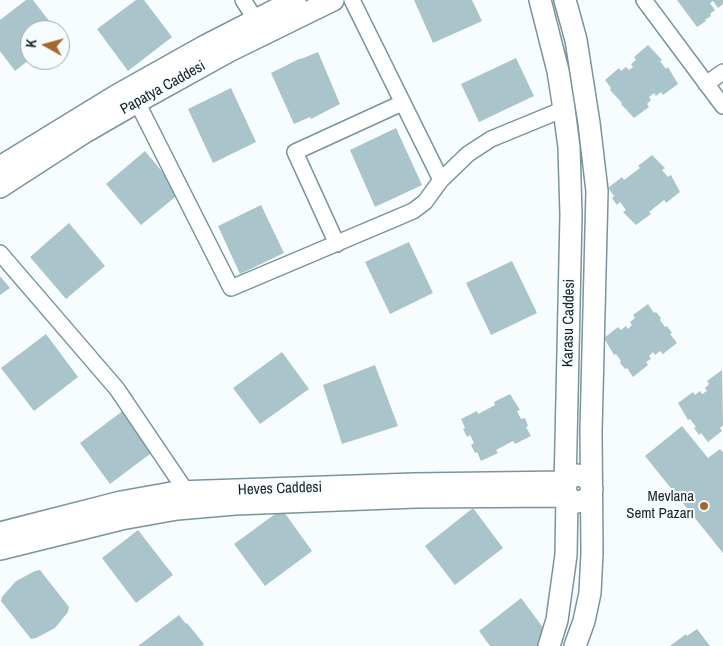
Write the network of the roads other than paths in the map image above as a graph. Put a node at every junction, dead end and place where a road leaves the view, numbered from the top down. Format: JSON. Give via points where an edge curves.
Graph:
{"nodes":[{"id":1,"x":243,"y":0,"type":"edge"},
{"id":2,"x":295,"y":0,"type":"edge"},
{"id":3,"x":352,"y":0,"type":"edge"},
{"id":4,"x":540,"y":0,"type":"edge"},
{"id":5,"x":564,"y":0,"type":"edge"},
{"id":6,"x":644,"y":0,"type":"edge"},
{"id":7,"x":320,"y":3,"type":"edge"},
{"id":8,"x":260,"y":27,"type":"junction"},
{"id":9,"x":723,"y":72,"type":"edge"},
{"id":10,"x":706,"y":84,"type":"junction"},
{"id":11,"x":137,"y":102,"type":"junction"},
{"id":12,"x":402,"y":103,"type":"junction"},
{"id":13,"x":723,"y":106,"type":"edge"},
{"id":14,"x":564,"y":109,"type":"junction"},
{"id":15,"x":0,"y":167,"type":"edge"},
{"id":16,"x":441,"y":180,"type":"junction"},
{"id":17,"x":0,"y":187,"type":"edge"},
{"id":18,"x":337,"y":244,"type":"junction"},
{"id":19,"x":0,"y":253,"type":"edge"},
{"id":20,"x":566,"y":489,"type":"junction"},
{"id":21,"x":592,"y":489,"type":"junction"},
{"id":22,"x":192,"y":499,"type":"junction"},
{"id":23,"x":0,"y":533,"type":"edge"},
{"id":24,"x":0,"y":549,"type":"edge"},
{"id":25,"x":550,"y":646,"type":"edge"},
{"id":26,"x":575,"y":646,"type":"edge"}],
"edges":[{"from":1,"to":8,"type":"street"},
{"from":2,"to":8,"type":"street","name":"Papatya Caddesi"},
{"from":3,"to":12,"type":"street"},
{"from":4,"to":14,"type":"street","name":"Karasu Caddesi"},
{"from":5,"to":21,"type":"street","name":"Karasu Caddesi","via":[[576,40],[596,191]]},
{"from":6,"to":10,"type":"street"},
{"from":7,"to":8,"type":"street","name":"Papatya Caddesi"},
{"from":8,"to":11,"type":"street","name":"Papatya Caddesi"},
{"from":8,"to":15,"type":"street","name":"Papatya Caddesi","via":[[207,45]]},
{"from":9,"to":10,"type":"street"},
{"from":10,"to":13,"type":"street"},
{"from":11,"to":17,"type":"street","name":"Papatya Caddesi"},
{"from":11,"to":18,"type":"street","via":[[231,288]]},
{"from":12,"to":16,"type":"street"},
{"from":12,"to":18,"type":"street","via":[[295,152]]},
{"from":14,"to":16,"type":"street","via":[[491,139],[468,154]]},
{"from":14,"to":20,"type":"street","name":"Karasu Caddesi","via":[[571,215]]},
{"from":16,"to":18,"type":"street","via":[[425,202],[413,211]]},
{"from":19,"to":22,"type":"street","via":[[117,389]]},
{"from":20,"to":21,"type":"street","via":[[573,476],[582,476],[589,480]]},
{"from":20,"to":22,"type":"street","name":"Heves Caddesi","via":[[520,496]]},
{"from":20,"to":22,"type":"street","name":"Heves Caddesi","via":[[414,484]]},
{"from":20,"to":25,"type":"street","name":"Karasu Caddesi","via":[[564,579]]},
{"from":21,"to":26,"type":"street","name":"Karasu Caddesi","via":[[590,594]]},
{"from":22,"to":23,"type":"street","name":"Heves Caddesi","via":[[121,502]]},
{"from":22,"to":24,"type":"street","name":"Heves Caddesi","via":[[177,508],[122,518]]}]}
